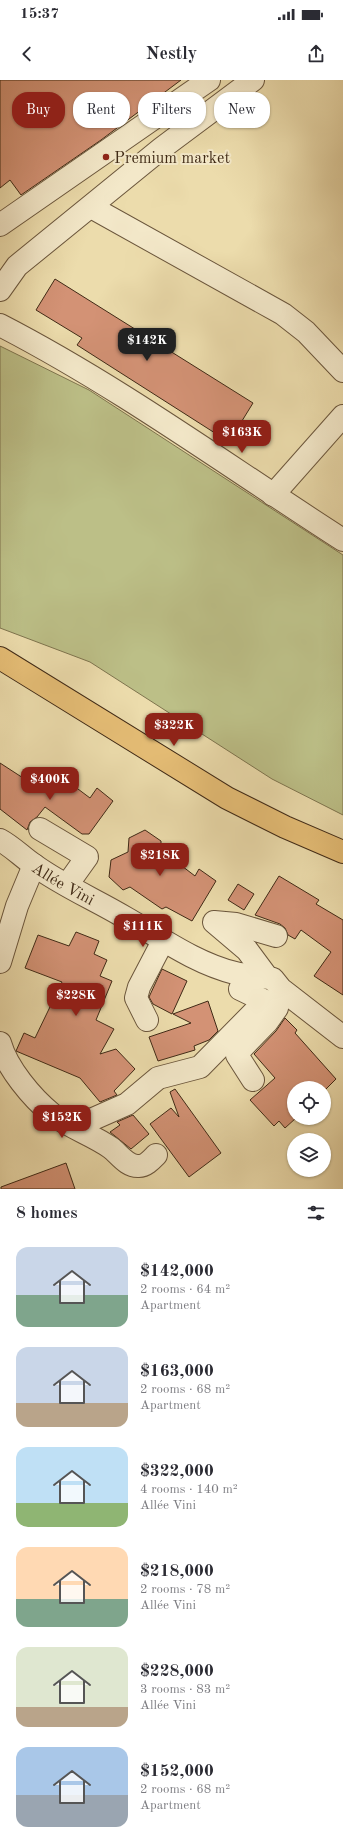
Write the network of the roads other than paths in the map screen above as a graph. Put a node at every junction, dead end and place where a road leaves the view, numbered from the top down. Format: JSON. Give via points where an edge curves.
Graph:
{"nodes":[{"id":1,"x":208,"y":80,"type":"edge"},
{"id":2,"x":253,"y":80,"type":"edge"},
{"id":3,"x":91,"y":207,"type":"junction"},
{"id":4,"x":0,"y":225,"type":"edge"},
{"id":5,"x":0,"y":290,"type":"edge"},
{"id":6,"x":0,"y":299,"type":"edge"},
{"id":7,"x":5,"y":328,"type":"edge"},
{"id":8,"x":343,"y":371,"type":"edge"},
{"id":9,"x":343,"y":416,"type":"edge"},
{"id":10,"x":273,"y":495,"type":"junction"},
{"id":11,"x":343,"y":540,"type":"edge"},
{"id":12,"x":0,"y":658,"type":"edge"},
{"id":13,"x":40,"y":829,"type":"dead end"},
{"id":14,"x":0,"y":840,"type":"edge"},
{"id":15,"x":343,"y":852,"type":"edge"},
{"id":16,"x":34,"y":865,"type":"junction"},
{"id":17,"x":67,"y":885,"type":"junction"},
{"id":18,"x":276,"y":936,"type":"dead end"},
{"id":19,"x":163,"y":940,"type":"junction"},
{"id":20,"x":0,"y":959,"type":"edge"},
{"id":21,"x":274,"y":983,"type":"junction"},
{"id":22,"x":240,"y":989,"type":"dead end"},
{"id":23,"x":147,"y":1020,"type":"dead end"},
{"id":24,"x":343,"y":1037,"type":"edge"},
{"id":25,"x":1,"y":1049,"type":"edge"},
{"id":26,"x":253,"y":1080,"type":"dead end"},
{"id":27,"x":74,"y":1127,"type":"junction"},
{"id":28,"x":156,"y":1155,"type":"dead end"}],
"edges":[{"from":1,"to":4,"type":"street"},
{"from":2,"to":3,"type":"street","via":[[162,148]]},
{"from":3,"to":5,"type":"street","via":[[18,266]]},
{"from":3,"to":8,"type":"street","via":[[283,314],[306,332]]},
{"from":6,"to":7,"type":"street"},
{"from":7,"to":10,"type":"street","via":[[123,396]]},
{"from":9,"to":10,"type":"street"},
{"from":10,"to":11,"type":"street"},
{"from":12,"to":15,"type":"main road","via":[[226,798],[284,827]]},
{"from":13,"to":17,"type":"street","via":[[87,857]]},
{"from":14,"to":16,"type":"street","name":"Allée Vini","via":[[12,846]]},
{"from":16,"to":17,"type":"street","name":"Allée Vini"},
{"from":16,"to":20,"type":"street","via":[[17,906]]},
{"from":17,"to":19,"type":"street","name":"Allée Vini"},
{"from":18,"to":21,"type":"street","via":[[236,924],[214,922],[247,950]]},
{"from":19,"to":21,"type":"street","name":"Allée Vini","via":[[208,963]]},
{"from":19,"to":23,"type":"street","via":[[136,998]]},
{"from":21,"to":24,"type":"street"},
{"from":21,"to":26,"type":"street","via":[[277,1008],[237,1055]]},
{"from":22,"to":27,"type":"street","via":[[265,1001],[200,1067],[158,1078],[127,1104]]},
{"from":25,"to":27,"type":"street","via":[[24,1086],[53,1114]]},
{"from":27,"to":28,"type":"street","via":[[111,1148],[128,1164],[139,1166],[148,1163]]}]}
